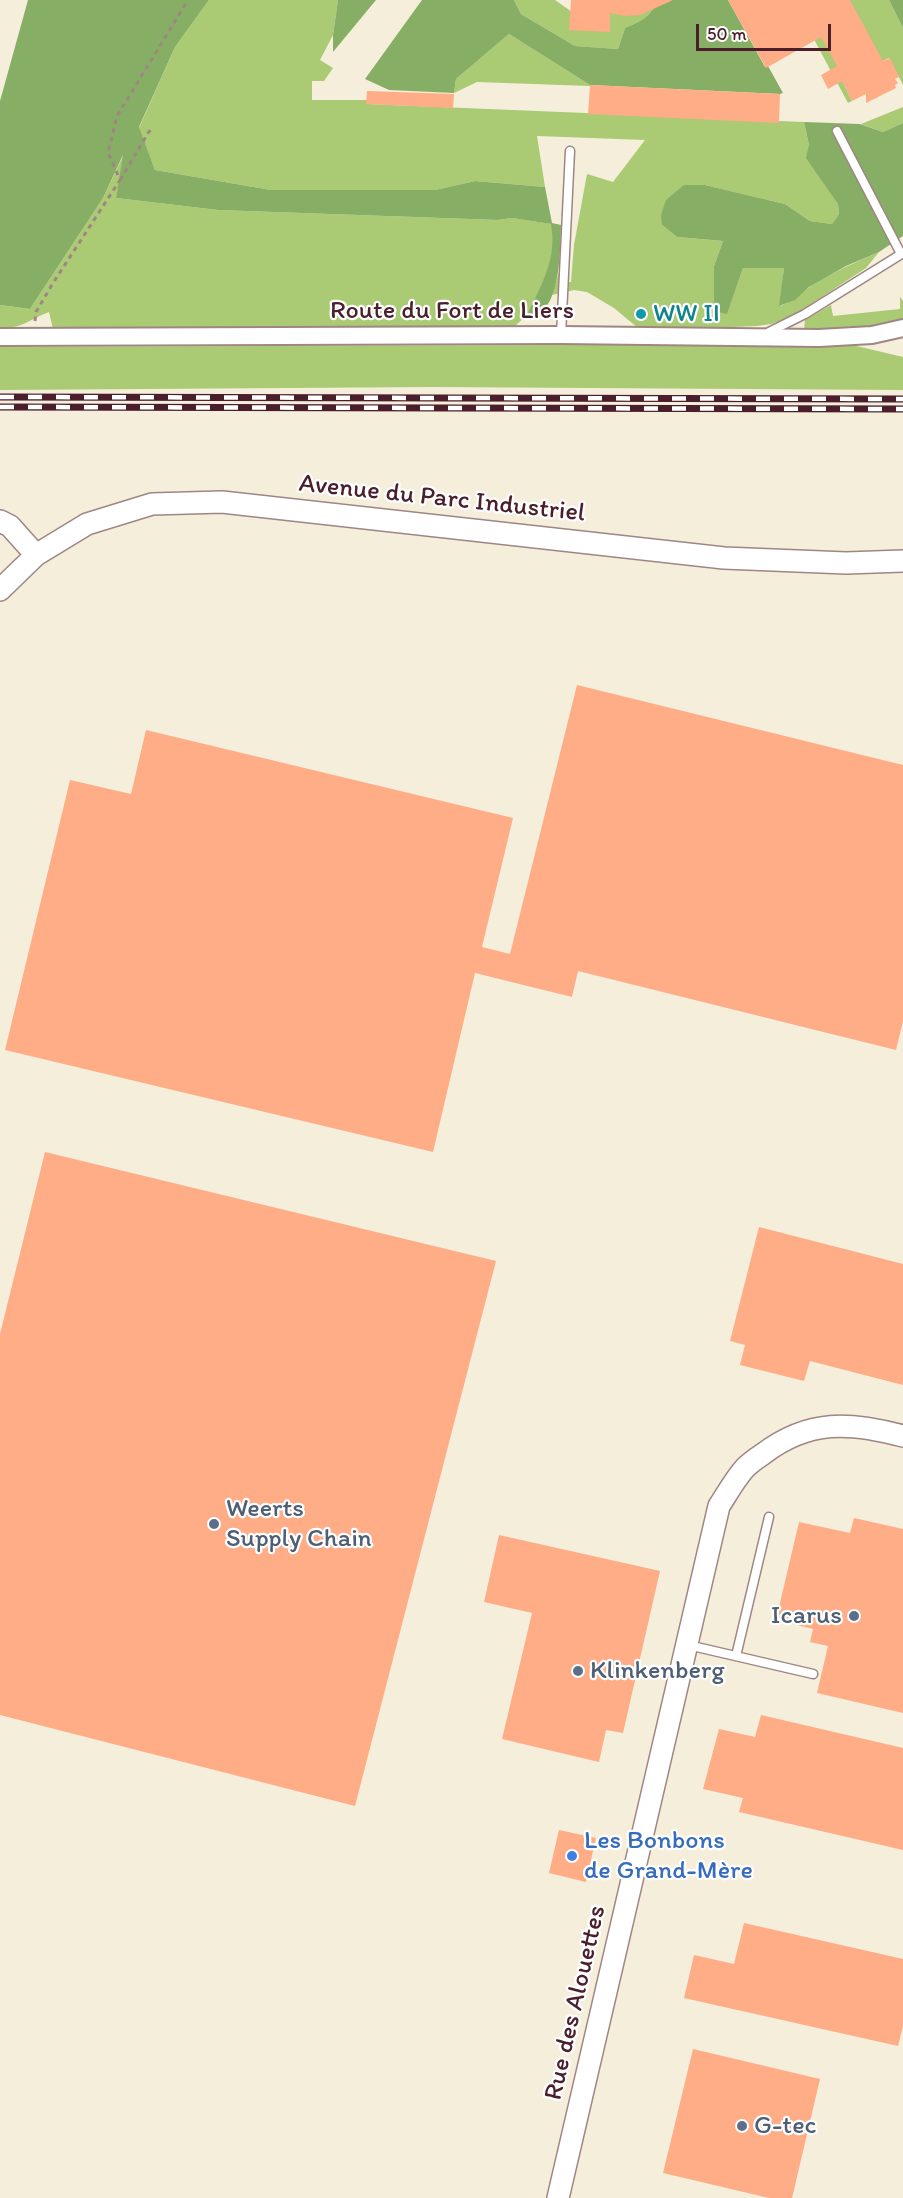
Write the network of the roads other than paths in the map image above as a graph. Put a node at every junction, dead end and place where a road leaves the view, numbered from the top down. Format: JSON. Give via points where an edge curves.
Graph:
{"nodes":[{"id":1,"x":837,"y":131,"type":"dead end"},
{"id":2,"x":570,"y":151,"type":"dead end"},
{"id":3,"x":902,"y":254,"type":"edge"},
{"id":4,"x":903,"y":328,"type":"edge"},
{"id":5,"x":561,"y":335,"type":"junction"},
{"id":6,"x":0,"y":337,"type":"edge"},
{"id":7,"x":767,"y":338,"type":"junction"},
{"id":8,"x":0,"y":521,"type":"edge"},
{"id":9,"x":36,"y":555,"type":"junction"},
{"id":10,"x":903,"y":561,"type":"edge"},
{"id":11,"x":0,"y":590,"type":"edge"},
{"id":12,"x":903,"y":1436,"type":"edge"},
{"id":13,"x":768,"y":1517,"type":"dead end"},
{"id":14,"x":687,"y":1645,"type":"junction"},
{"id":15,"x":736,"y":1656,"type":"junction"},
{"id":16,"x":813,"y":1674,"type":"dead end"},
{"id":17,"x":558,"y":2198,"type":"edge"}],
"edges":[{"from":1,"to":3,"type":"lane"},
{"from":2,"to":5,"type":"lane"},
{"from":3,"to":7,"type":"lane","via":[[769,332]]},
{"from":4,"to":7,"type":"street","name":"Route du Fort de Liers","via":[[845,338]]},
{"from":5,"to":6,"type":"street","name":"Route du Fort de Liers"},
{"from":5,"to":7,"type":"street","name":"Route du Fort de Liers"},
{"from":8,"to":9,"type":"street","via":[[10,526]]},
{"from":9,"to":10,"type":"street","name":"Avenue du Parc Industriel","via":[[87,524],[152,504],[222,502],[724,558]]},
{"from":9,"to":11,"type":"street","name":"Avenue du Parc Industriel"},
{"from":12,"to":14,"type":"street","name":"Rue des Alouettes","via":[[843,1425],[812,1428],[775,1445],[746,1468],[719,1506]]},
{"from":13,"to":15,"type":"lane"},
{"from":14,"to":15,"type":"lane"},
{"from":14,"to":17,"type":"street","name":"Rue des Alouettes"},
{"from":15,"to":16,"type":"lane"}]}
